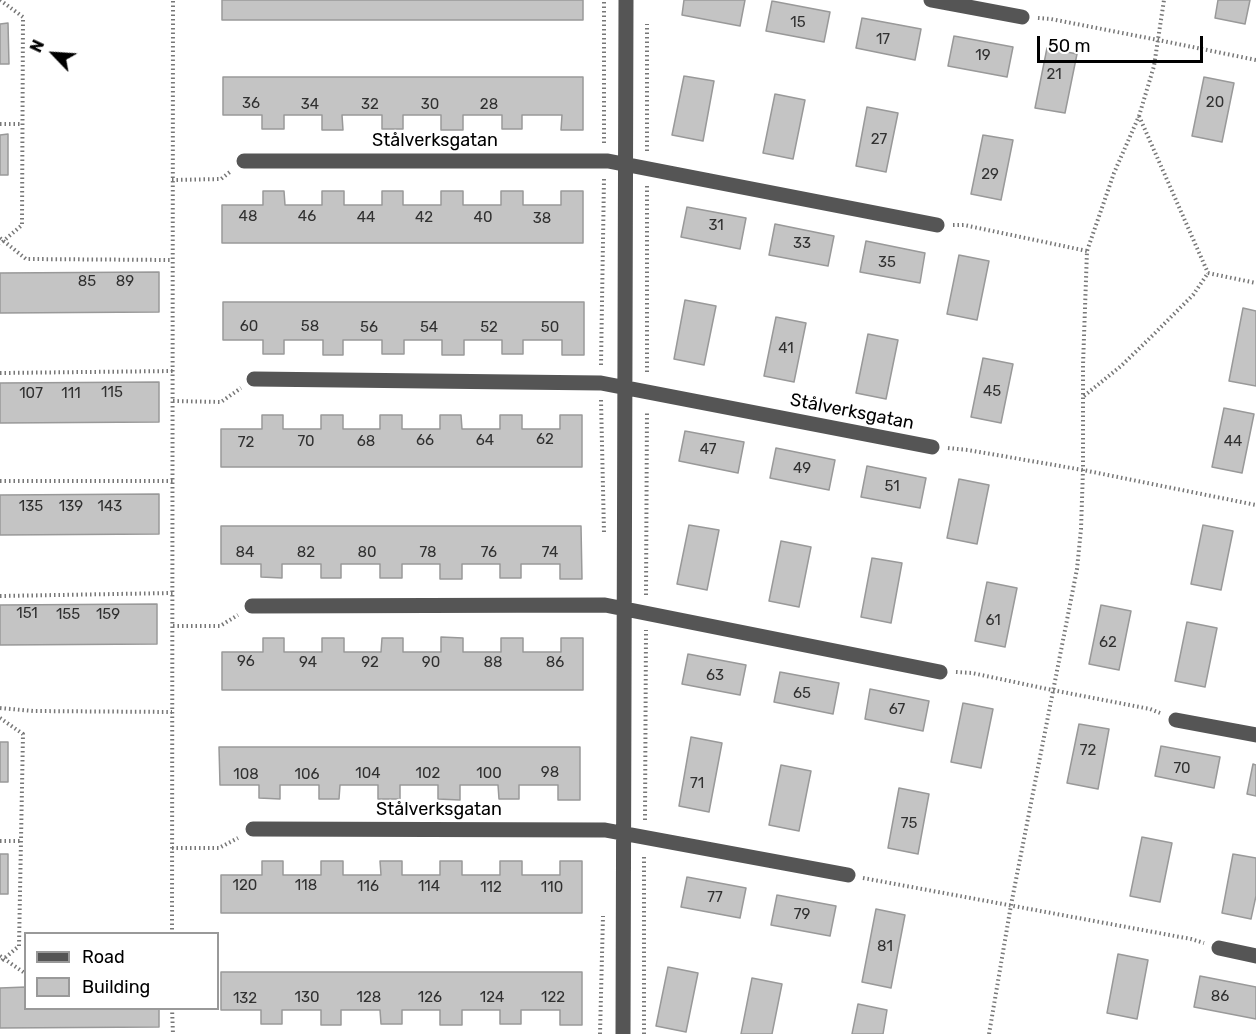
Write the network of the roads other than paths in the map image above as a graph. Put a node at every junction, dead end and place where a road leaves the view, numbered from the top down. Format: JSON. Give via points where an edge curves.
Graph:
{"nodes":[{"id":1,"x":626,"y":0,"type":"edge"},
{"id":2,"x":931,"y":0,"type":"edge"},
{"id":3,"x":1022,"y":17,"type":"road end"},
{"id":4,"x":244,"y":161,"type":"road end"},
{"id":5,"x":626,"y":165,"type":"junction"},
{"id":6,"x":937,"y":225,"type":"road end"},
{"id":7,"x":254,"y":379,"type":"road end"},
{"id":8,"x":624,"y":388,"type":"junction"},
{"id":9,"x":932,"y":447,"type":"road end"},
{"id":10,"x":252,"y":606,"type":"road end"},
{"id":11,"x":625,"y":609,"type":"junction"},
{"id":12,"x":940,"y":672,"type":"road end"},
{"id":13,"x":1176,"y":720,"type":"road end"},
{"id":14,"x":1256,"y":735,"type":"edge"},
{"id":15,"x":253,"y":829,"type":"road end"},
{"id":16,"x":624,"y":833,"type":"junction"},
{"id":17,"x":848,"y":875,"type":"road end"},
{"id":18,"x":1219,"y":948,"type":"road end"},
{"id":19,"x":1256,"y":956,"type":"edge"},
{"id":20,"x":623,"y":1034,"type":"edge"}],
"edges":[{"from":1,"to":5,"type":"street"},
{"from":2,"to":3,"type":"street"},
{"from":4,"to":5,"type":"street","name":"Stålverksgatan","via":[[604,161]]},
{"from":5,"to":6,"type":"street","name":"Stålverksgatan"},
{"from":5,"to":8,"type":"street"},
{"from":7,"to":8,"type":"street","name":"Stålverksgatan","via":[[601,382]]},
{"from":8,"to":9,"type":"street","name":"Stålverksgatan"},
{"from":8,"to":11,"type":"street"},
{"from":10,"to":11,"type":"street","via":[[605,605]]},
{"from":11,"to":12,"type":"street"},
{"from":11,"to":16,"type":"street"},
{"from":13,"to":14,"type":"street"},
{"from":15,"to":16,"type":"street","name":"Stålverksgatan"},
{"from":16,"to":17,"type":"street","name":"Stålverksgatan"},
{"from":16,"to":20,"type":"street"},
{"from":18,"to":19,"type":"street"}]}
